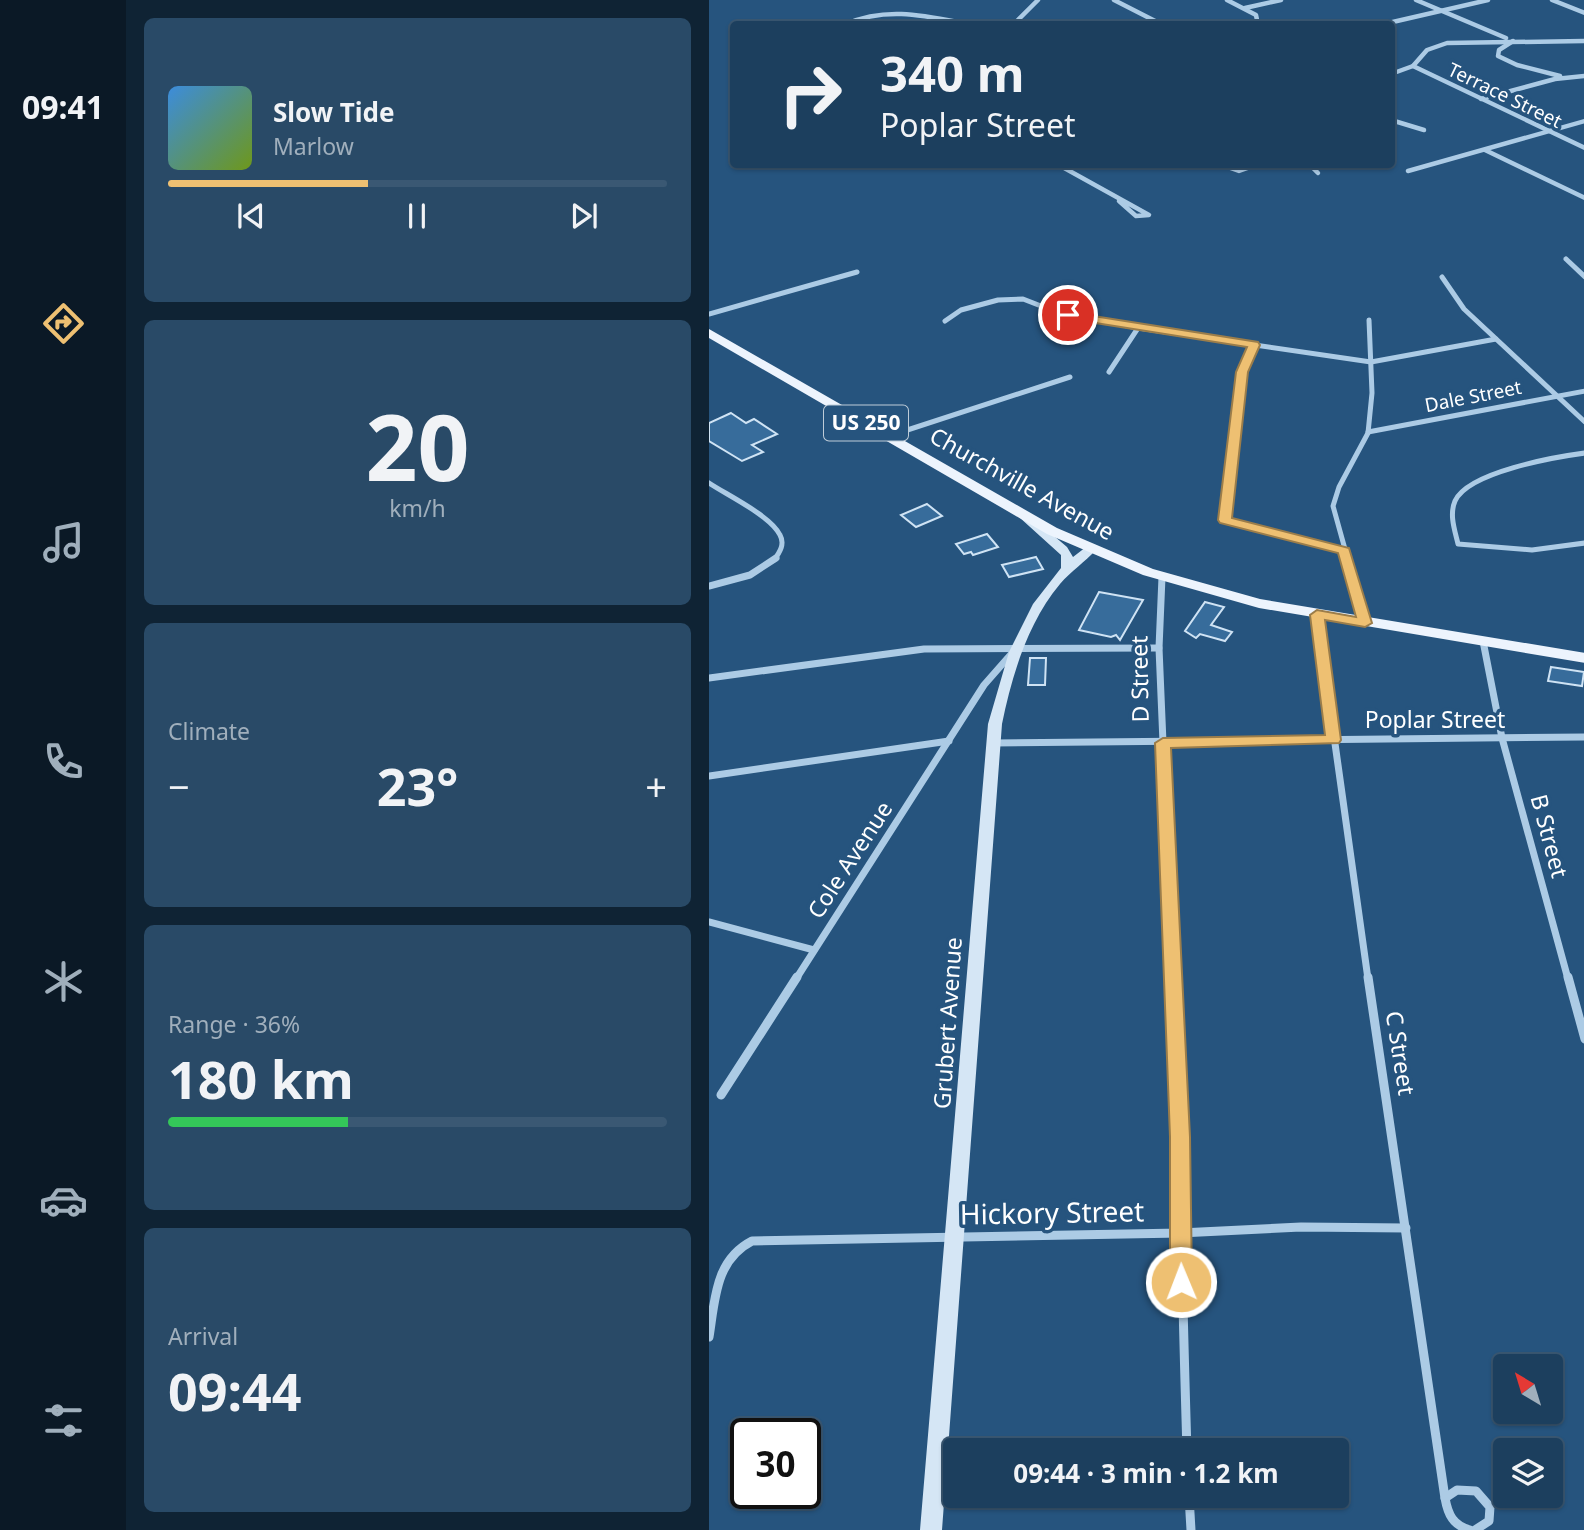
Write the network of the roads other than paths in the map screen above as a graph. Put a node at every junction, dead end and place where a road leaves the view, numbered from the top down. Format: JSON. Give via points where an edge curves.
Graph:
{"nodes":[{"id":1,"x":1038,"y":0,"type":"edge"},
{"id":2,"x":1114,"y":0,"type":"edge"},
{"id":3,"x":1227,"y":0,"type":"edge"},
{"id":4,"x":1281,"y":0,"type":"edge"},
{"id":5,"x":1416,"y":0,"type":"edge"},
{"id":6,"x":1488,"y":0,"type":"edge"},
{"id":7,"x":1552,"y":0,"type":"edge"},
{"id":8,"x":1244,"y":9,"type":"junction"},
{"id":9,"x":1441,"y":11,"type":"junction"},
{"id":10,"x":1584,"y":13,"type":"edge"},
{"id":11,"x":854,"y":21,"type":"edge"},
{"id":12,"x":953,"y":21,"type":"edge"},
{"id":13,"x":1020,"y":21,"type":"edge"},
{"id":14,"x":1155,"y":21,"type":"edge"},
{"id":15,"x":1253,"y":21,"type":"edge"},
{"id":16,"x":1395,"y":21,"type":"edge"},
{"id":17,"x":1513,"y":41,"type":"junction"},
{"id":18,"x":1584,"y":41,"type":"edge"},
{"id":19,"x":1413,"y":66,"type":"junction"},
{"id":20,"x":1395,"y":73,"type":"edge"},
{"id":21,"x":1584,"y":76,"type":"edge"},
{"id":22,"x":1564,"y":77,"type":"junction"},
{"id":23,"x":1481,"y":99,"type":"junction"},
{"id":24,"x":1395,"y":121,"type":"edge"},
{"id":25,"x":1584,"y":121,"type":"edge"},
{"id":26,"x":1424,"y":130,"type":"dead end"},
{"id":27,"x":1549,"y":132,"type":"junction"},
{"id":28,"x":1584,"y":148,"type":"edge"},
{"id":29,"x":1485,"y":150,"type":"junction"},
{"id":30,"x":1064,"y":168,"type":"edge"},
{"id":31,"x":1224,"y":168,"type":"edge"},
{"id":32,"x":1254,"y":168,"type":"edge"},
{"id":33,"x":1313,"y":168,"type":"edge"},
{"id":34,"x":1408,"y":172,"type":"dead end"},
{"id":35,"x":1318,"y":173,"type":"dead end"},
{"id":36,"x":1584,"y":198,"type":"edge"},
{"id":37,"x":1119,"y":201,"type":"junction"},
{"id":38,"x":1566,"y":259,"type":"dead end"},
{"id":39,"x":857,"y":272,"type":"dead end"},
{"id":40,"x":1442,"y":277,"type":"dead end"},
{"id":41,"x":1584,"y":277,"type":"edge"},
{"id":42,"x":709,"y":314,"type":"edge"},
{"id":43,"x":1369,"y":320,"type":"dead end"},
{"id":44,"x":945,"y":321,"type":"dead end"},
{"id":45,"x":1138,"y":328,"type":"junction"},
{"id":46,"x":709,"y":333,"type":"edge"},
{"id":47,"x":1496,"y":339,"type":"junction"},
{"id":48,"x":1254,"y":345,"type":"junction"},
{"id":49,"x":1371,"y":362,"type":"junction"},
{"id":50,"x":1109,"y":372,"type":"dead end"},
{"id":51,"x":1070,"y":377,"type":"dead end"},
{"id":52,"x":1584,"y":391,"type":"edge"},
{"id":53,"x":1557,"y":396,"type":"junction"},
{"id":54,"x":1584,"y":422,"type":"edge"},
{"id":55,"x":1368,"y":432,"type":"junction"},
{"id":56,"x":889,"y":436,"type":"junction"},
{"id":57,"x":1584,"y":453,"type":"edge"},
{"id":58,"x":709,"y":483,"type":"edge"},
{"id":59,"x":1023,"y":514,"type":"junction"},
{"id":60,"x":1584,"y":543,"type":"edge"},
{"id":61,"x":1091,"y":550,"type":"junction"},
{"id":62,"x":1345,"y":551,"type":"junction"},
{"id":63,"x":1066,"y":567,"type":"junction"},
{"id":64,"x":1162,"y":577,"type":"junction"},
{"id":65,"x":709,"y":586,"type":"edge"},
{"id":66,"x":1317,"y":615,"type":"junction"},
{"id":67,"x":1365,"y":623,"type":"junction"},
{"id":68,"x":1483,"y":641,"type":"junction"},
{"id":69,"x":1159,"y":648,"type":"junction"},
{"id":70,"x":1016,"y":649,"type":"junction"},
{"id":71,"x":1584,"y":658,"type":"edge"},
{"id":72,"x":709,"y":678,"type":"edge"},
{"id":73,"x":1584,"y":737,"type":"edge"},
{"id":74,"x":1502,"y":738,"type":"junction"},
{"id":75,"x":1333,"y":740,"type":"junction"},
{"id":76,"x":949,"y":741,"type":"junction"},
{"id":77,"x":993,"y":743,"type":"junction"},
{"id":78,"x":1163,"y":743,"type":"junction"},
{"id":79,"x":709,"y":776,"type":"edge"},
{"id":80,"x":709,"y":922,"type":"edge"},
{"id":81,"x":814,"y":950,"type":"junction"},
{"id":82,"x":1584,"y":1039,"type":"edge"},
{"id":83,"x":721,"y":1095,"type":"dead end"},
{"id":84,"x":1406,"y":1228,"type":"junction"},
{"id":85,"x":1180,"y":1233,"type":"junction"},
{"id":86,"x":954,"y":1238,"type":"junction"},
{"id":87,"x":709,"y":1337,"type":"edge"},
{"id":88,"x":1187,"y":1438,"type":"edge"},
{"id":89,"x":1445,"y":1498,"type":"junction"},
{"id":90,"x":1190,"y":1508,"type":"edge"},
{"id":91,"x":931,"y":1530,"type":"edge"},
{"id":92,"x":1191,"y":1530,"type":"edge"},
{"id":93,"x":1472,"y":1530,"type":"edge"}],
"edges":[{"from":1,"to":13,"type":"street"},
{"from":2,"to":14,"type":"street"},
{"from":3,"to":8,"type":"street"},
{"from":4,"to":8,"type":"street"},
{"from":5,"to":9,"type":"street"},
{"from":6,"to":9,"type":"street"},
{"from":7,"to":10,"type":"street"},
{"from":8,"to":15,"type":"street","via":[[1257,17]]},
{"from":9,"to":16,"type":"street"},
{"from":9,"to":17,"type":"street"},
{"from":11,"to":12,"type":"street","via":[[895,13]]},
{"from":17,"to":18,"type":"street"},
{"from":17,"to":19,"type":"street","via":[[1444,43],[1424,52]]},
{"from":17,"to":22,"type":"street","via":[[1498,55]]},
{"from":19,"to":20,"type":"street"},
{"from":19,"to":23,"type":"street","name":"Terrace Street"},
{"from":21,"to":22,"type":"street"},
{"from":22,"to":23,"type":"street"},
{"from":23,"to":27,"type":"street","name":"Terrace Street"},
{"from":24,"to":26,"type":"street"},
{"from":25,"to":27,"type":"street"},
{"from":27,"to":28,"type":"street","name":"Terrace Street"},
{"from":27,"to":29,"type":"street"},
{"from":29,"to":34,"type":"street"},
{"from":29,"to":36,"type":"street"},
{"from":30,"to":37,"type":"street"},
{"from":31,"to":32,"type":"street","via":[[1238,172]]},
{"from":33,"to":35,"type":"street"},
{"from":37,"to":37,"type":"street","via":[[1136,215],[1149,215],[1137,206]]},
{"from":38,"to":41,"type":"street"},
{"from":39,"to":42,"type":"street"},
{"from":40,"to":47,"type":"street","via":[[1464,309]]},
{"from":43,"to":49,"type":"street"},
{"from":44,"to":45,"type":"street","via":[[961,310],[1018,299],[1059,313]]},
{"from":45,"to":48,"type":"street"},
{"from":45,"to":50,"type":"street"},
{"from":46,"to":56,"type":"main road","name":"Churchville Avenue","number":"US 250"},
{"from":47,"to":49,"type":"street"},
{"from":47,"to":53,"type":"street"},
{"from":48,"to":49,"type":"street"},
{"from":48,"to":62,"type":"street","via":[[1242,372],[1225,520]]},
{"from":49,"to":55,"type":"street"},
{"from":51,"to":56,"type":"street"},
{"from":52,"to":53,"type":"street","name":"Dale Street"},
{"from":53,"to":54,"type":"street"},
{"from":53,"to":55,"type":"street","name":"Dale Street"},
{"from":55,"to":62,"type":"street","via":[[1335,496],[1334,512]]},
{"from":56,"to":59,"type":"main road","name":"Churchville Avenue","number":"US 250"},
{"from":57,"to":60,"type":"street","via":[[1522,462],[1464,490],[1453,509],[1458,544],[1532,550]]},
{"from":58,"to":65,"type":"street","via":[[756,512],[779,532],[781,541],[778,554],[757,573]]},
{"from":59,"to":61,"type":"main road","name":"Churchville Avenue","number":"US 250"},
{"from":59,"to":63,"type":"street","via":[[1063,550]]},
{"from":61,"to":63,"type":"street","name":"Grubert Avenue"},
{"from":61,"to":64,"type":"main road","name":"Churchville Avenue","number":"US 250"},
{"from":62,"to":67,"type":"street"},
{"from":63,"to":70,"type":"street","name":"Grubert Avenue"},
{"from":64,"to":66,"type":"main road","name":"Churchville Avenue","number":"US 250"},
{"from":64,"to":69,"type":"street","name":"D Street"},
{"from":66,"to":67,"type":"main road","name":"Churchville Avenue","number":"US 250"},
{"from":66,"to":75,"type":"street","name":"C Street"},
{"from":67,"to":68,"type":"main road","name":"Churchville Avenue","number":"US 250"},
{"from":68,"to":71,"type":"main road","name":"Churchville Avenue","number":"US 250"},
{"from":68,"to":74,"type":"street","name":"B Street"},
{"from":69,"to":70,"type":"street"},
{"from":69,"to":78,"type":"street","name":"D Street"},
{"from":70,"to":72,"type":"street","via":[[924,649]]},
{"from":70,"to":76,"type":"street","name":"Cole Avenue","via":[[991,675]]},
{"from":70,"to":77,"type":"street","name":"Grubert Avenue","via":[[1004,682]]},
{"from":73,"to":74,"type":"street","name":"Poplar Street"},
{"from":74,"to":75,"type":"street","name":"Poplar Street"},
{"from":74,"to":82,"type":"street","name":"B Street"},
{"from":75,"to":78,"type":"street","name":"Poplar Street"},
{"from":75,"to":84,"type":"street","name":"C Street"},
{"from":76,"to":79,"type":"street"},
{"from":76,"to":81,"type":"street","name":"Cole Avenue"},
{"from":77,"to":78,"type":"street","name":"Poplar Street"},
{"from":77,"to":86,"type":"street","name":"Grubert Avenue"},
{"from":78,"to":85,"type":"street","name":"D Street"},
{"from":80,"to":81,"type":"street"},
{"from":81,"to":83,"type":"street","name":"Cole Avenue"},
{"from":84,"to":85,"type":"street","name":"Hickory Street"},
{"from":84,"to":89,"type":"street","name":"C Street"},
{"from":85,"to":86,"type":"street","name":"Hickory Street"},
{"from":85,"to":88,"type":"street","name":"D Street"},
{"from":86,"to":87,"type":"street","name":"Hickory Street","via":[[752,1241],[741,1245],[723,1268]]},
{"from":86,"to":91,"type":"street","name":"Grubert Avenue"},
{"from":89,"to":93,"type":"street","via":[[1449,1517]]},
{"from":89,"to":93,"type":"street","via":[[1463,1488],[1484,1496],[1490,1518],[1484,1527]]},
{"from":90,"to":92,"type":"street"}]}
